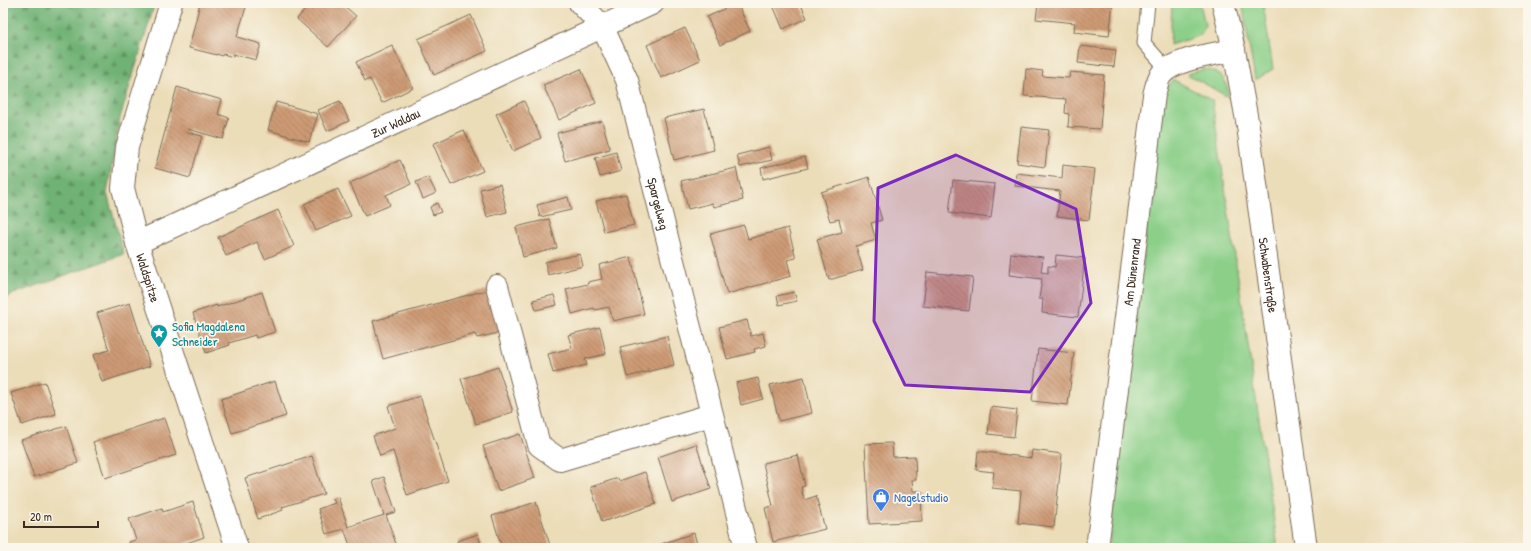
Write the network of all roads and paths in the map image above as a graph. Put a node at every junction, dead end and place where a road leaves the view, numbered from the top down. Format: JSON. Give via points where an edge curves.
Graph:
{"nodes":[{"id":1,"x":171,"y":3,"type":"edge"},
{"id":2,"x":580,"y":3,"type":"edge"},
{"id":3,"x":653,"y":3,"type":"edge"},
{"id":4,"x":1148,"y":3,"type":"edge"},
{"id":5,"x":1223,"y":3,"type":"edge"},
{"id":6,"x":602,"y":26,"type":"junction"},
{"id":7,"x":1234,"y":50,"type":"junction"},
{"id":8,"x":1167,"y":69,"type":"junction"},
{"id":9,"x":137,"y":243,"type":"junction"},
{"id":10,"x":498,"y":286,"type":"dead end"},
{"id":11,"x":711,"y":415,"type":"junction"},
{"id":12,"x":237,"y":548,"type":"edge"},
{"id":13,"x":746,"y":548,"type":"edge"},
{"id":14,"x":1097,"y":548,"type":"edge"},
{"id":15,"x":1306,"y":548,"type":"edge"}],
"edges":[{"from":1,"to":9,"type":"street","name":"Waldspitze","via":[[127,147],[123,188]]},
{"from":2,"to":6,"type":"street","name":"Spargelweg"},
{"from":3,"to":6,"type":"street","name":"Zur Waldau"},
{"from":4,"to":8,"type":"lane","via":[[1144,43]]},
{"from":5,"to":7,"type":"street","name":"Schwabenstraße"},
{"from":6,"to":9,"type":"street","name":"Zur Waldau"},
{"from":6,"to":11,"type":"street","name":"Spargelweg","via":[[627,80]]},
{"from":7,"to":8,"type":"street","via":[[1184,62]]},
{"from":7,"to":15,"type":"street","name":"Schwabenstraße","via":[[1250,134]]},
{"from":8,"to":14,"type":"street","name":"Am Dünenrand","via":[[1160,76],[1154,95]]},
{"from":9,"to":12,"type":"street","name":"Waldspitze"},
{"from":10,"to":11,"type":"street","via":[[539,445],[560,460]]},
{"from":11,"to":13,"type":"street","name":"Spargelweg"}]}
